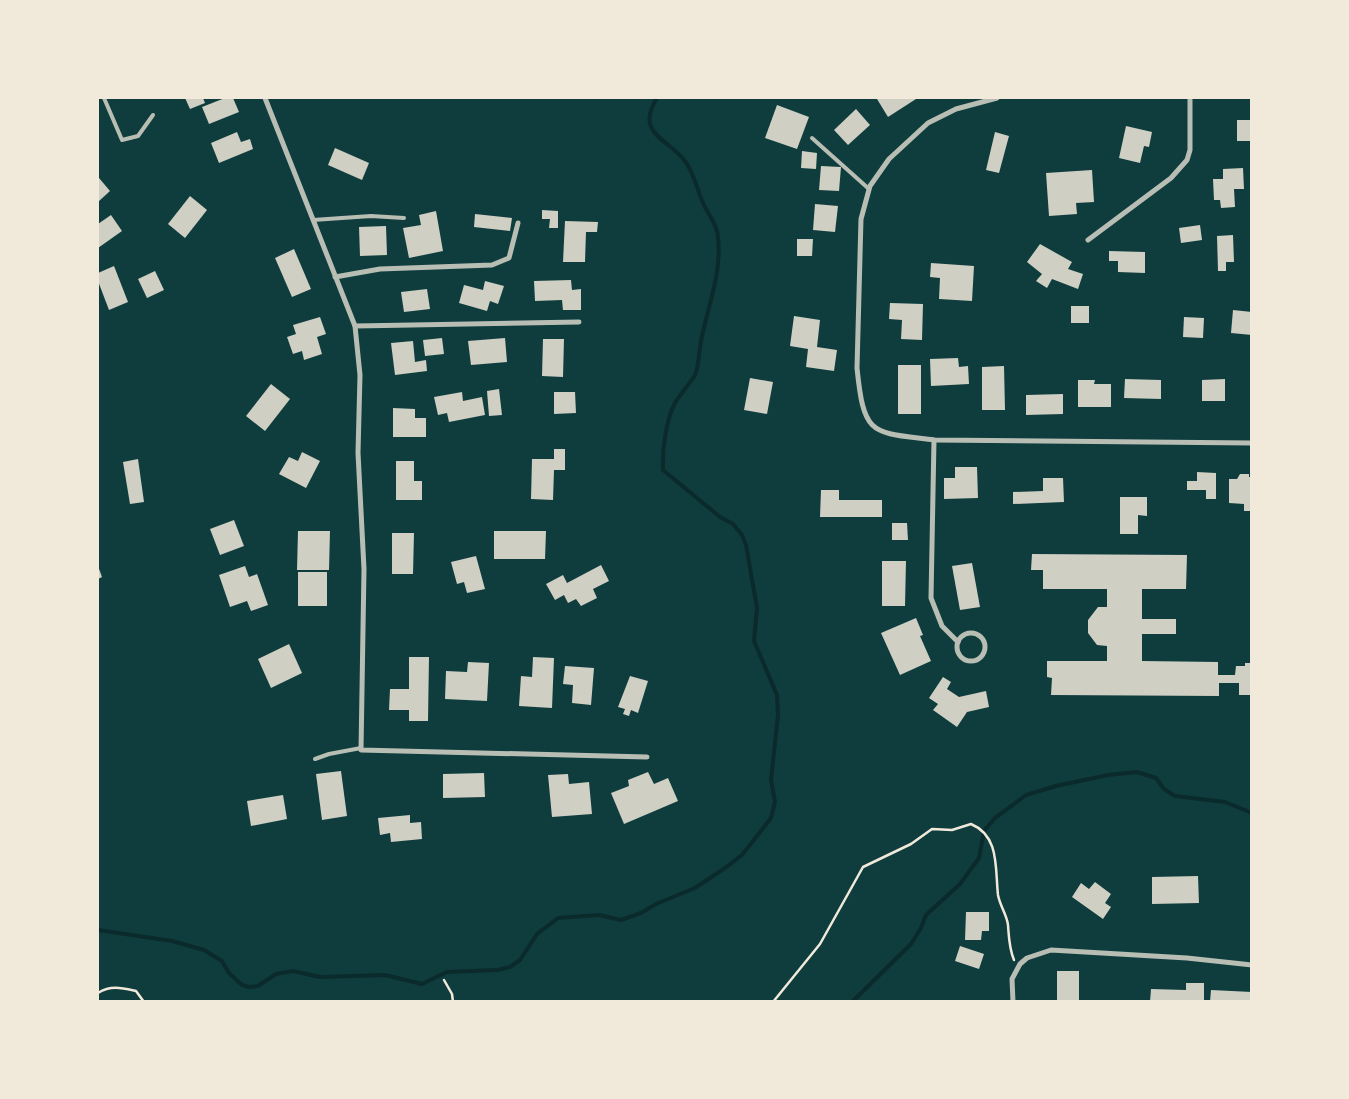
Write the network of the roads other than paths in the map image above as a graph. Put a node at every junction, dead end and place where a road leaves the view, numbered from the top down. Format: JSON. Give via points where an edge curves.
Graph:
{"nodes":[{"id":1,"x":104,"y":98,"type":"edge"},
{"id":2,"x":265,"y":98,"type":"edge"},
{"id":3,"x":997,"y":98,"type":"edge"},
{"id":4,"x":1190,"y":98,"type":"edge"},
{"id":5,"x":153,"y":115,"type":"dead end"},
{"id":6,"x":812,"y":138,"type":"dead end"},
{"id":7,"x":869,"y":189,"type":"junction"},
{"id":8,"x":404,"y":218,"type":"dead end"},
{"id":9,"x":313,"y":220,"type":"junction"},
{"id":10,"x":518,"y":223,"type":"dead end"},
{"id":11,"x":1088,"y":240,"type":"dead end"},
{"id":12,"x":335,"y":277,"type":"junction"},
{"id":13,"x":578,"y":322,"type":"dead end"},
{"id":14,"x":354,"y":326,"type":"junction"},
{"id":15,"x":934,"y":440,"type":"junction"},
{"id":16,"x":1252,"y":443,"type":"edge"},
{"id":17,"x":958,"y":642,"type":"junction"},
{"id":18,"x":361,"y":749,"type":"junction"},
{"id":19,"x":646,"y":757,"type":"dead end"},
{"id":20,"x":314,"y":759,"type":"dead end"},
{"id":21,"x":1252,"y":965,"type":"edge"},
{"id":22,"x":1013,"y":1002,"type":"edge"}],
"edges":[{"from":1,"to":5,"type":"lane","via":[[122,140],[138,136]]},
{"from":2,"to":9,"type":"street"},
{"from":3,"to":7,"type":"street","via":[[956,109],[928,123],[902,145]]},
{"from":4,"to":11,"type":"street","via":[[1190,150],[1182,167]]},
{"from":6,"to":7,"type":"lane"},
{"from":7,"to":15,"type":"street","via":[[861,218],[856,368],[863,407],[868,422],[876,430]]},
{"from":8,"to":9,"type":"lane","via":[[371,216]]},
{"from":9,"to":12,"type":"street"},
{"from":10,"to":12,"type":"street","via":[[509,258],[492,265],[380,269]]},
{"from":12,"to":14,"type":"street"},
{"from":13,"to":14,"type":"street"},
{"from":14,"to":18,"type":"street","via":[[360,375],[358,453],[364,569]]},
{"from":15,"to":16,"type":"street"},
{"from":15,"to":17,"type":"street","via":[[931,598],[942,626]]},
{"from":17,"to":17,"type":"street","via":[[958,652],[966,660],[976,660],[984,652],[984,642],[976,634],[965,634]]},
{"from":18,"to":19,"type":"street"},
{"from":18,"to":20,"type":"lane"},
{"from":21,"to":22,"type":"street","via":[[1051,950],[1027,958],[1018,966],[1012,979]]}]}
